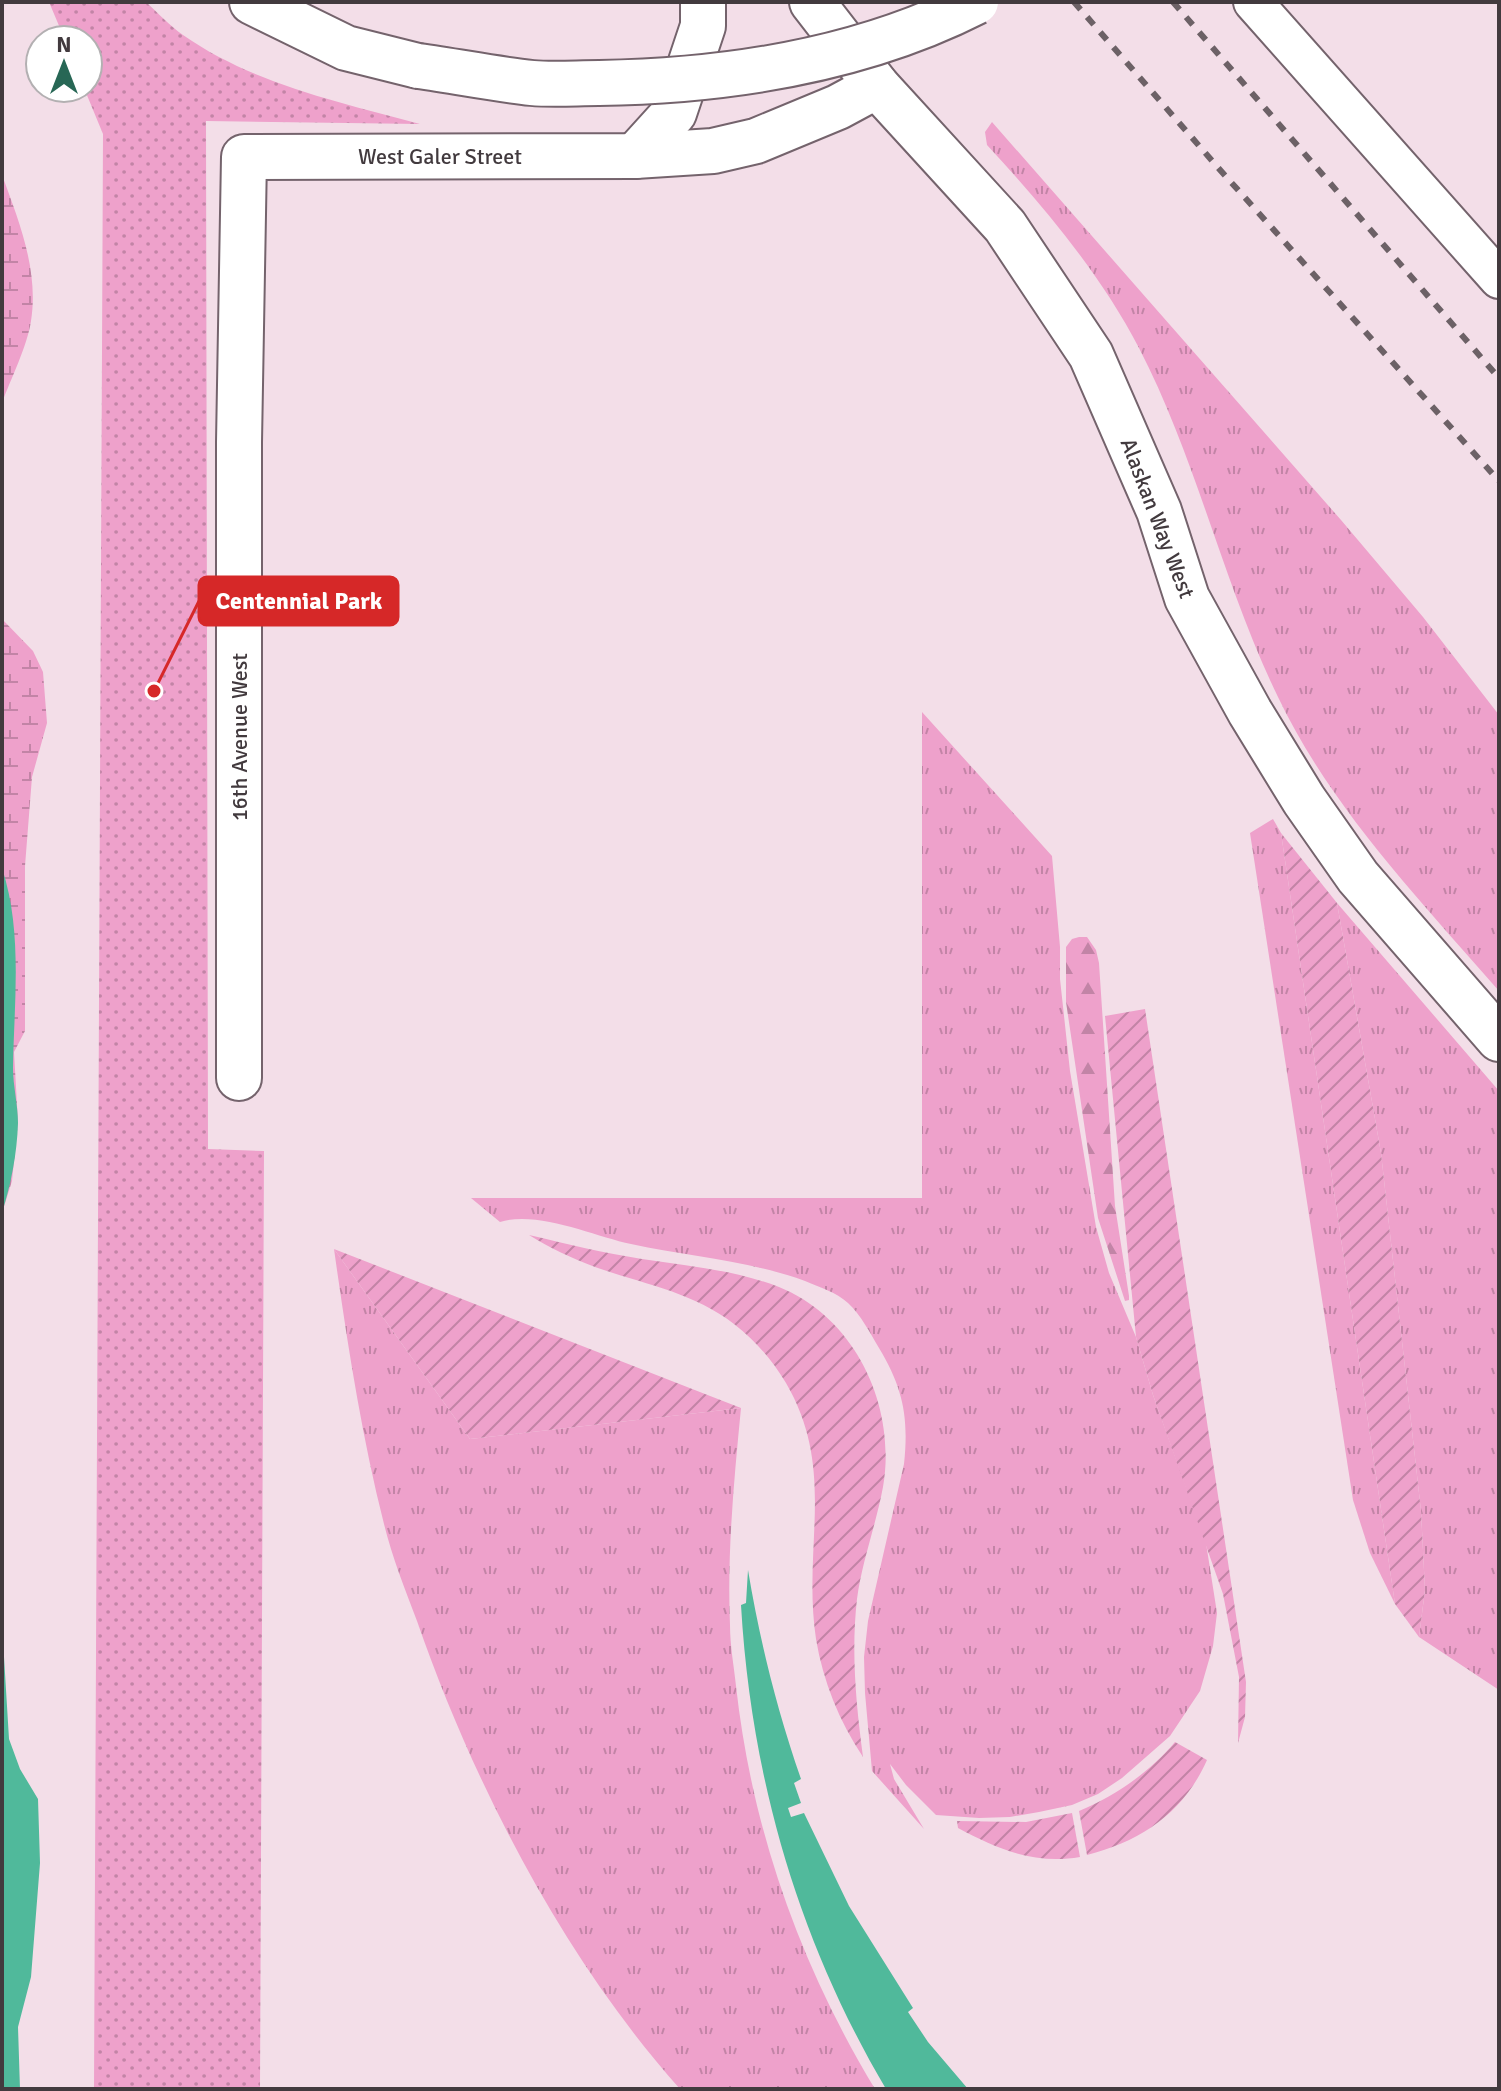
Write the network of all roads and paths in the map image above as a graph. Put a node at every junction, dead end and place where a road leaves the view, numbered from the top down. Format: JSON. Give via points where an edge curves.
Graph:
{"nodes":[{"id":1,"x":252,"y":2,"type":"edge"},
{"id":2,"x":703,"y":2,"type":"edge"},
{"id":3,"x":812,"y":2,"type":"edge"},
{"id":4,"x":976,"y":2,"type":"edge"},
{"id":5,"x":1253,"y":2,"type":"edge"},
{"id":6,"x":877,"y":86,"type":"junction"},
{"id":7,"x":635,"y":156,"type":"junction"},
{"id":8,"x":244,"y":157,"type":"joint"},
{"id":9,"x":1499,"y":279,"type":"edge"},
{"id":10,"x":1499,"y":1039,"type":"edge"},
{"id":11,"x":239,"y":1078,"type":"dead end"}],
"edges":[{"from":1,"to":4,"type":"street","bridge":true,"via":[[346,48],[418,66],[533,83],[651,82],[734,74],[824,57],[931,25]]},
{"from":2,"to":7,"type":"street","via":[[703,26],[674,113]]},
{"from":3,"to":6,"type":"street","name":"Alaskan Way West"},
{"from":5,"to":9,"type":"lane"},
{"from":6,"to":7,"type":"street","name":"West Galer Street","via":[[756,141],[713,151]]},
{"from":6,"to":10,"type":"street","name":"Alaskan Way West","via":[[1005,226],[1091,355],[1159,511],[1187,598],[1304,800],[1358,877]]},
{"from":7,"to":8,"type":"street","name":"West Galer Street"},
{"from":8,"to":11,"type":"street","name":"16th Avenue West"}]}
